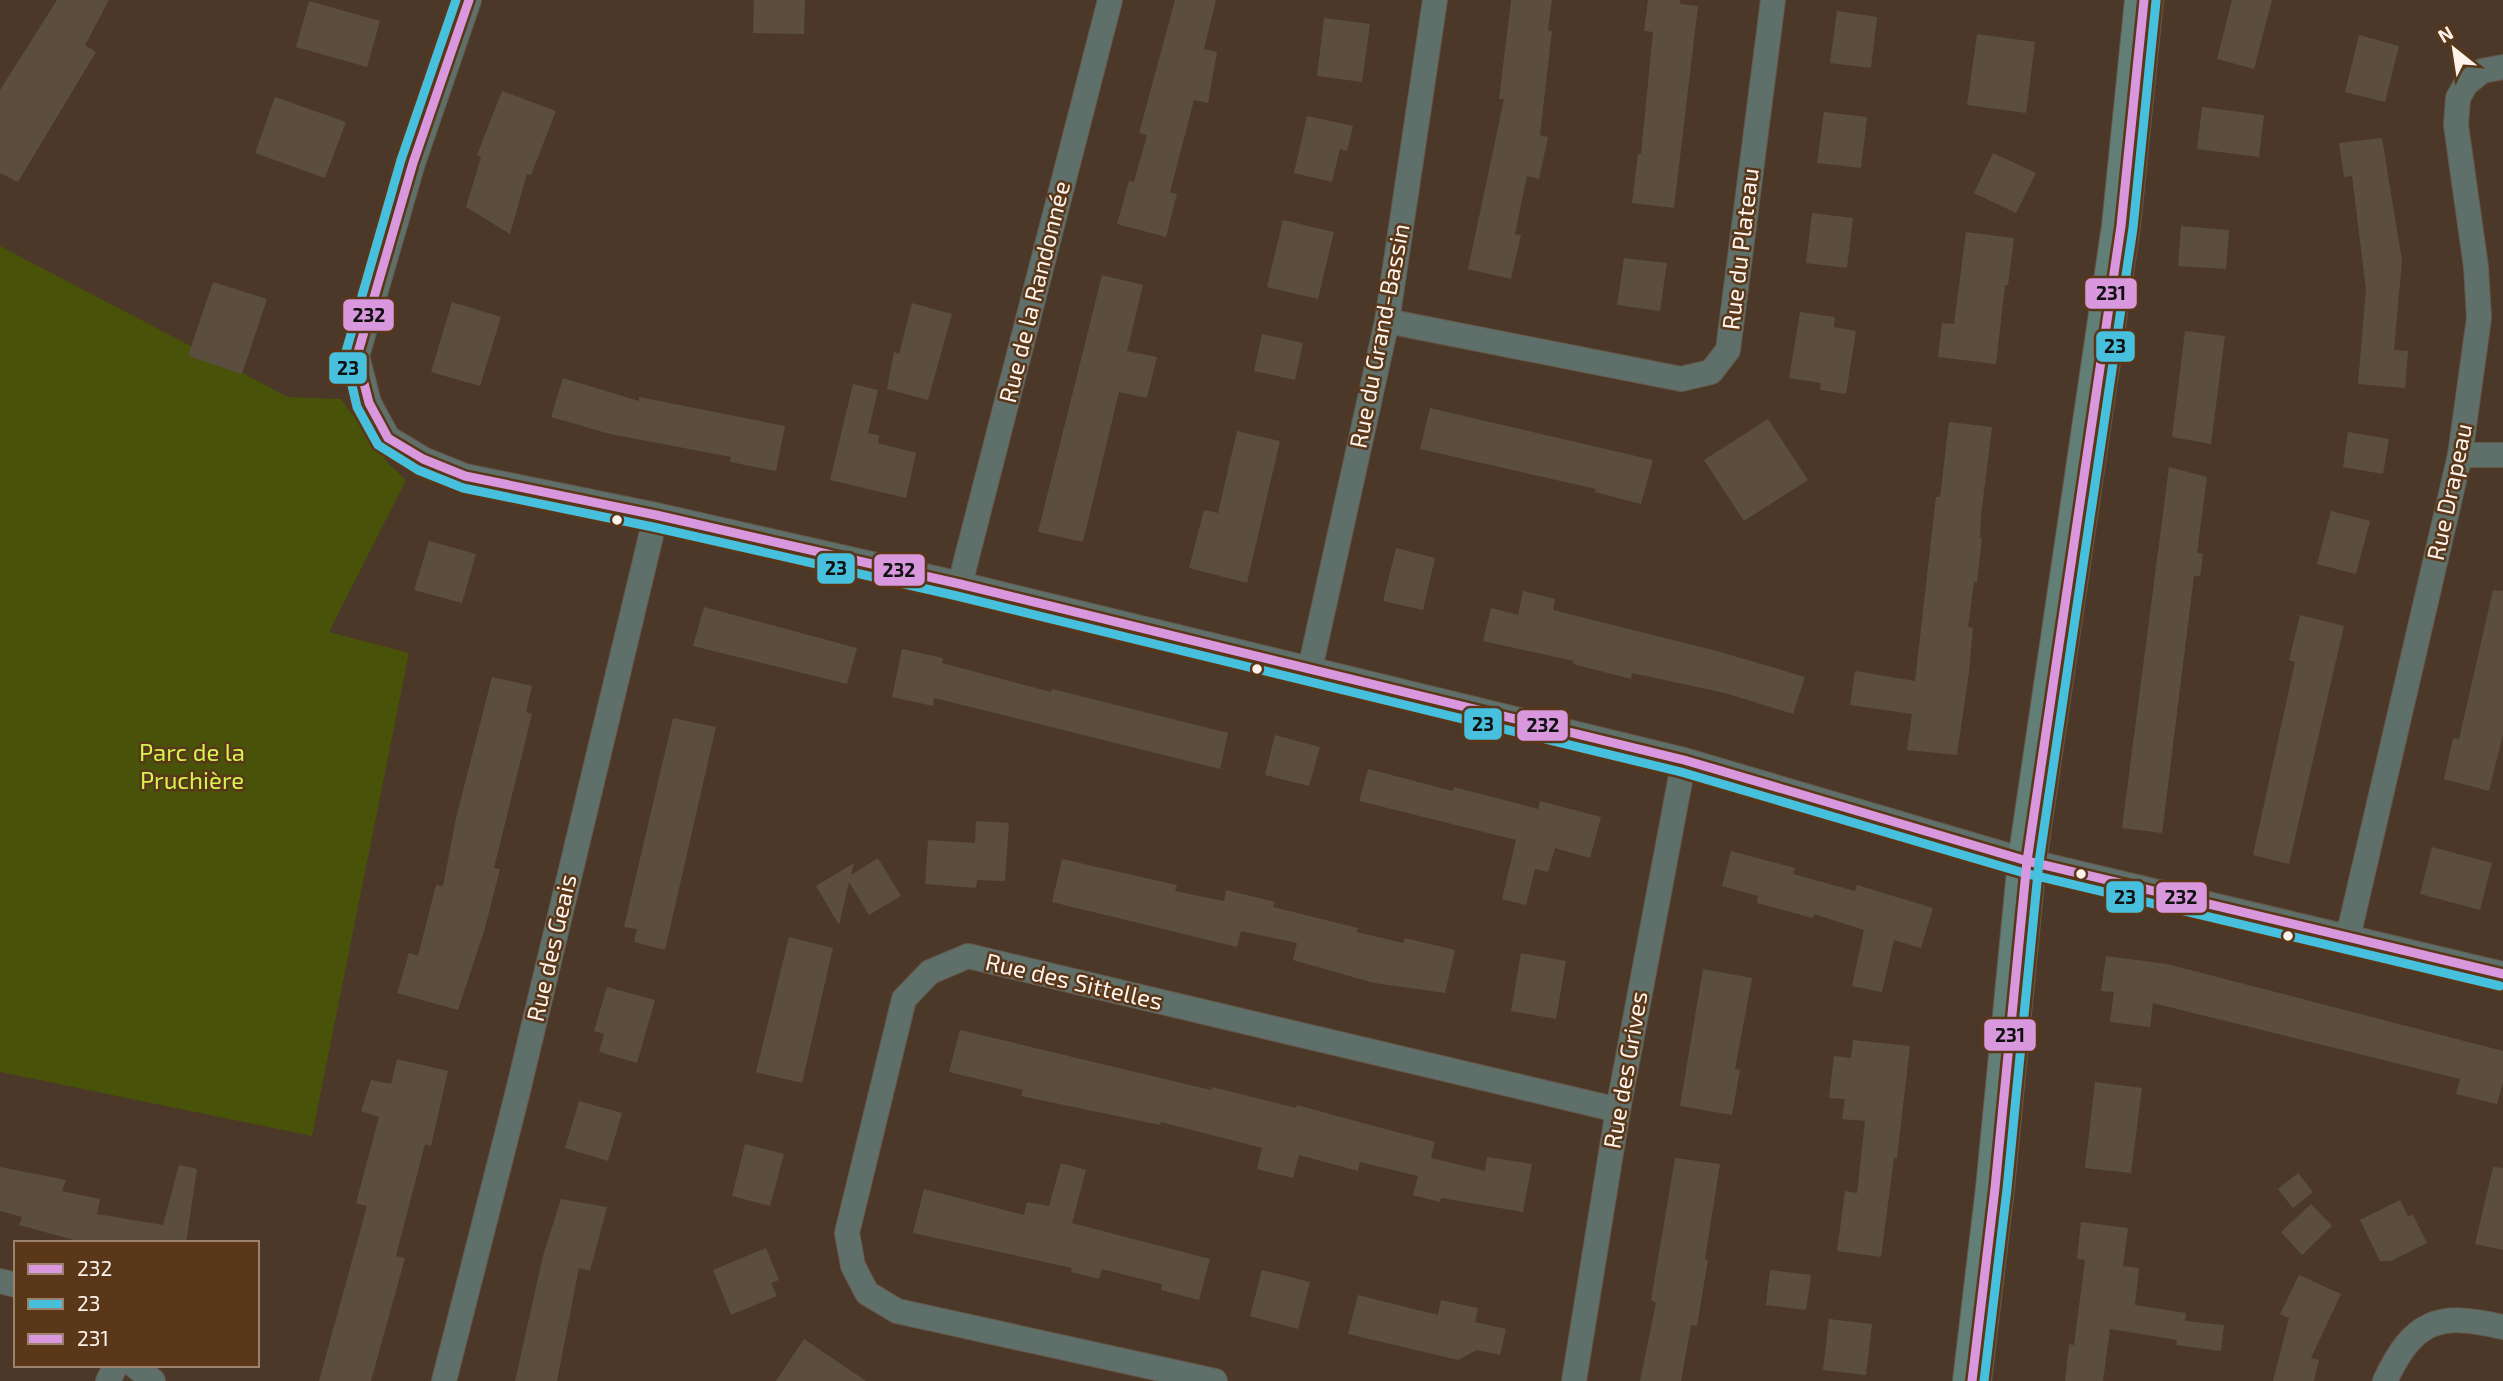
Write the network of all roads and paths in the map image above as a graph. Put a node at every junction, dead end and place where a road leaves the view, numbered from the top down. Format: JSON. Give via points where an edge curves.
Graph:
{"nodes":[{"id":1,"x":469,"y":0,"type":"edge"},
{"id":2,"x":1110,"y":0,"type":"edge"},
{"id":3,"x":1435,"y":0,"type":"edge"},
{"id":4,"x":1773,"y":0,"type":"edge"},
{"id":5,"x":2144,"y":0,"type":"edge"},
{"id":6,"x":2503,"y":67,"type":"edge"},
{"id":7,"x":1387,"y":321,"type":"junction"},
{"id":8,"x":2460,"y":455,"type":"junction"},
{"id":9,"x":2503,"y":456,"type":"edge"},
{"id":10,"x":656,"y":515,"type":"junction"},
{"id":11,"x":960,"y":584,"type":"junction"},
{"id":12,"x":1310,"y":669,"type":"junction"},
{"id":13,"x":1684,"y":760,"type":"junction"},
{"id":14,"x":2027,"y":861,"type":"junction"},
{"id":15,"x":2348,"y":937,"type":"junction"},
{"id":16,"x":2503,"y":974,"type":"edge"},
{"id":17,"x":1618,"y":1110,"type":"junction"},
{"id":18,"x":2503,"y":1327,"type":"edge"},
{"id":19,"x":136,"y":1367,"type":"edge"},
{"id":20,"x":153,"y":1381,"type":"edge"},
{"id":21,"x":444,"y":1381,"type":"edge"},
{"id":22,"x":1214,"y":1381,"type":"edge"},
{"id":23,"x":1574,"y":1381,"type":"edge"},
{"id":24,"x":1972,"y":1381,"type":"edge"},
{"id":25,"x":2385,"y":1381,"type":"edge"}],
"edges":[{"from":1,"to":10,"type":"street","via":[[413,163],[357,356],[369,403],[388,438],[465,476]]},
{"from":2,"to":11,"type":"street","name":"Rue de la Randonnée"},
{"from":3,"to":7,"type":"street","name":"Rue du Grand-Bassin"},
{"from":4,"to":7,"type":"street","name":"Rue du Plateau","via":[[1728,350],[1711,372],[1681,379]]},
{"from":5,"to":14,"type":"main road","via":[[2121,226]]},
{"from":6,"to":8,"type":"street","name":"Rue Drapeau","via":[[2482,71],[2458,98],[2456,125],[2479,318]]},
{"from":7,"to":12,"type":"street","name":"Rue du Grand-Bassin"},
{"from":8,"to":9,"type":"street"},
{"from":8,"to":15,"type":"street","name":"Rue Drapeau"},
{"from":10,"to":11,"type":"street"},
{"from":10,"to":21,"type":"street","name":"Rue des Geais"},
{"from":11,"to":12,"type":"street"},
{"from":12,"to":13,"type":"street"},
{"from":13,"to":14,"type":"street"},
{"from":13,"to":17,"type":"street","name":"Rue des Grives"},
{"from":14,"to":15,"type":"street"},
{"from":14,"to":24,"type":"main road"},
{"from":15,"to":16,"type":"street"},
{"from":17,"to":22,"type":"street","name":"Rue des Sittelles","via":[[968,956],[930,972],[904,999],[847,1234],[853,1266],[867,1293],[897,1311]]},
{"from":17,"to":23,"type":"street","name":"Rue des Grives"},
{"from":18,"to":25,"type":"street","via":[[2466,1318],[2438,1322],[2416,1334],[2397,1355]]},
{"from":19,"to":20,"type":"street"}]}
